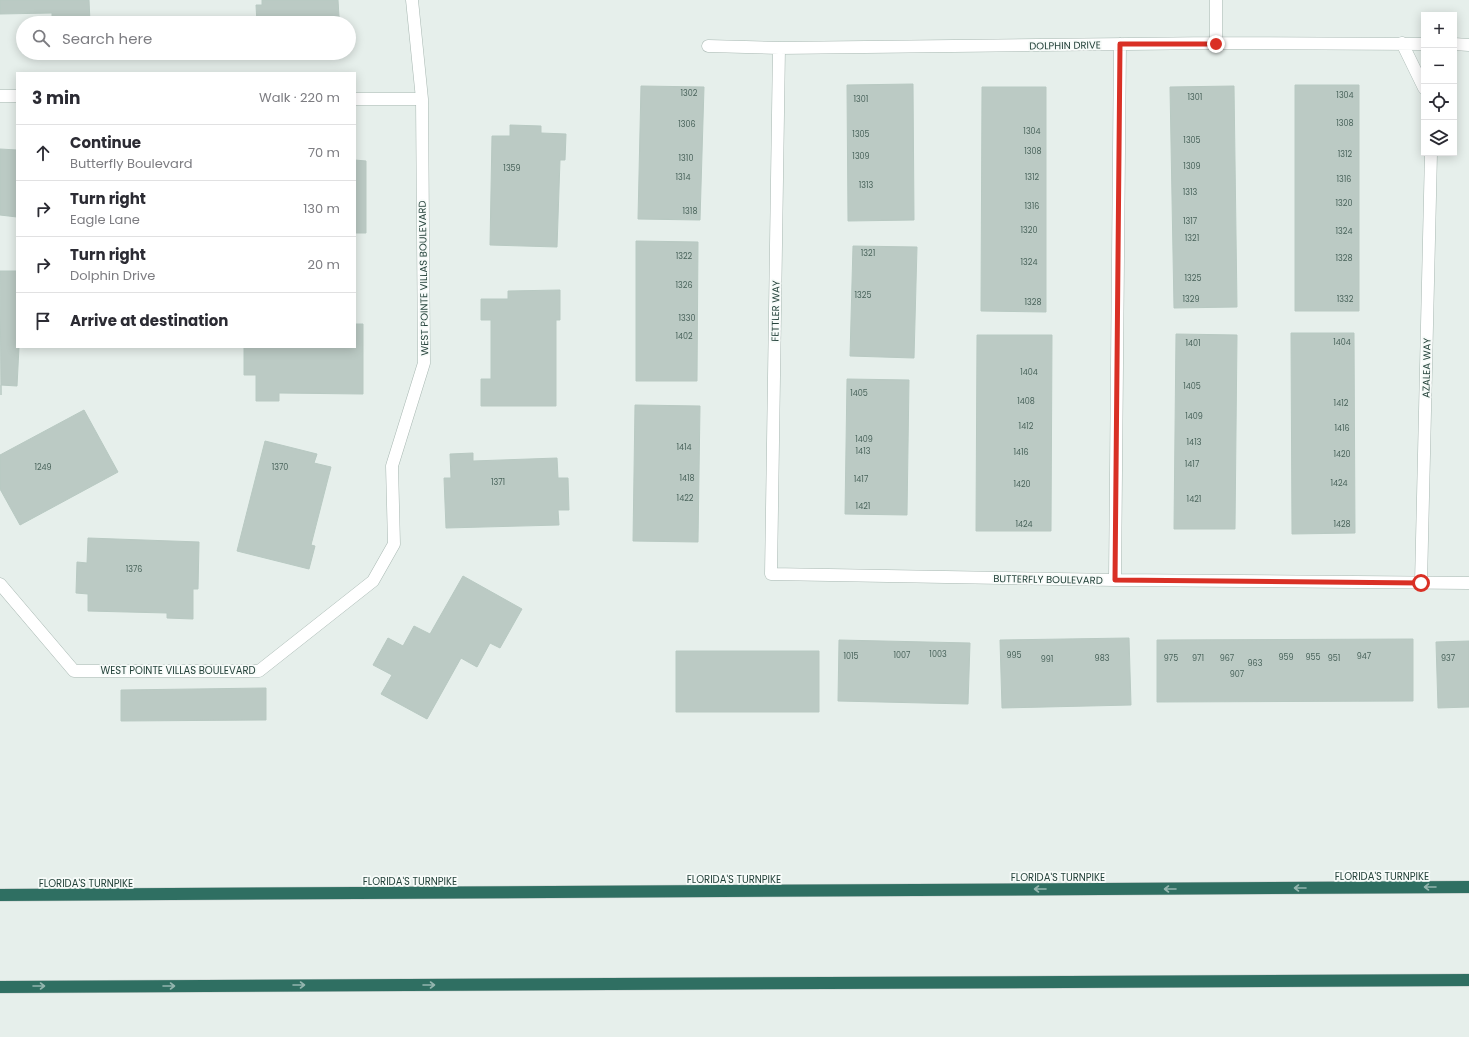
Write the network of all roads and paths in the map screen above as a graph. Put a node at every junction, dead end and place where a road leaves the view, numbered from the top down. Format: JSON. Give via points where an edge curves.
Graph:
{"nodes":[{"id":1,"x":412,"y":0,"type":"edge"},
{"id":2,"x":1216,"y":0,"type":"edge"},
{"id":3,"x":1120,"y":44,"type":"junction"},
{"id":4,"x":1216,"y":44,"type":"junction"},
{"id":5,"x":1402,"y":44,"type":"junction"},
{"id":6,"x":1421,"y":44,"type":"edge"},
{"id":7,"x":1457,"y":44,"type":"edge"},
{"id":8,"x":1469,"y":45,"type":"edge"},
{"id":9,"x":708,"y":46,"type":"dead end"},
{"id":10,"x":779,"y":48,"type":"junction"},
{"id":11,"x":1422,"y":84,"type":"edge"},
{"id":12,"x":0,"y":96,"type":"edge"},
{"id":13,"x":16,"y":96,"type":"edge"},
{"id":14,"x":356,"y":99,"type":"edge"},
{"id":15,"x":422,"y":100,"type":"junction"},
{"id":16,"x":1431,"y":156,"type":"edge"},
{"id":17,"x":771,"y":574,"type":"joint"},
{"id":18,"x":1115,"y":580,"type":"junction"},
{"id":19,"x":1421,"y":583,"type":"junction"},
{"id":20,"x":1469,"y":583,"type":"edge"},
{"id":21,"x":0,"y":584,"type":"edge"},
{"id":22,"x":1469,"y":887,"type":"edge"},
{"id":23,"x":0,"y":895,"type":"edge"},
{"id":24,"x":1469,"y":980,"type":"edge"},
{"id":25,"x":0,"y":987,"type":"edge"}],
"edges":[{"from":1,"to":15,"type":"lane","name":"WEST POINTE VILLAS BOULEVARD"},
{"from":2,"to":4,"type":"lane"},
{"from":3,"to":4,"type":"lane","name":"DOLPHIN DRIVE"},
{"from":3,"to":10,"type":"lane","name":"DOLPHIN DRIVE"},
{"from":3,"to":18,"type":"lane"},
{"from":4,"to":5,"type":"lane","name":"DOLPHIN DRIVE"},
{"from":5,"to":6,"type":"lane","name":"DOLPHIN DRIVE"},
{"from":5,"to":11,"type":"lane"},
{"from":7,"to":8,"type":"lane"},
{"from":9,"to":10,"type":"lane","name":"DOLPHIN DRIVE"},
{"from":10,"to":17,"type":"lane","name":"FETTLER WAY"},
{"from":12,"to":13,"type":"lane"},
{"from":14,"to":15,"type":"lane"},
{"from":15,"to":21,"type":"lane","name":"WEST POINTE VILLAS BOULEVARD","via":[[424,363],[392,466],[394,544],[373,581],[259,670],[74,670]]},
{"from":16,"to":19,"type":"lane","name":"AZALEA WAY"},
{"from":17,"to":18,"type":"lane","name":"BUTTERFLY BOULEVARD"},
{"from":18,"to":19,"type":"lane","name":"BUTTERFLY BOULEVARD"},
{"from":19,"to":20,"type":"lane","name":"BUTTERFLY BOULEVARD"},
{"from":22,"to":23,"type":"highway","name":"FLORIDA'S TURNPIKE","one_way":true},
{"from":25,"to":24,"type":"highway","one_way":true}]}
